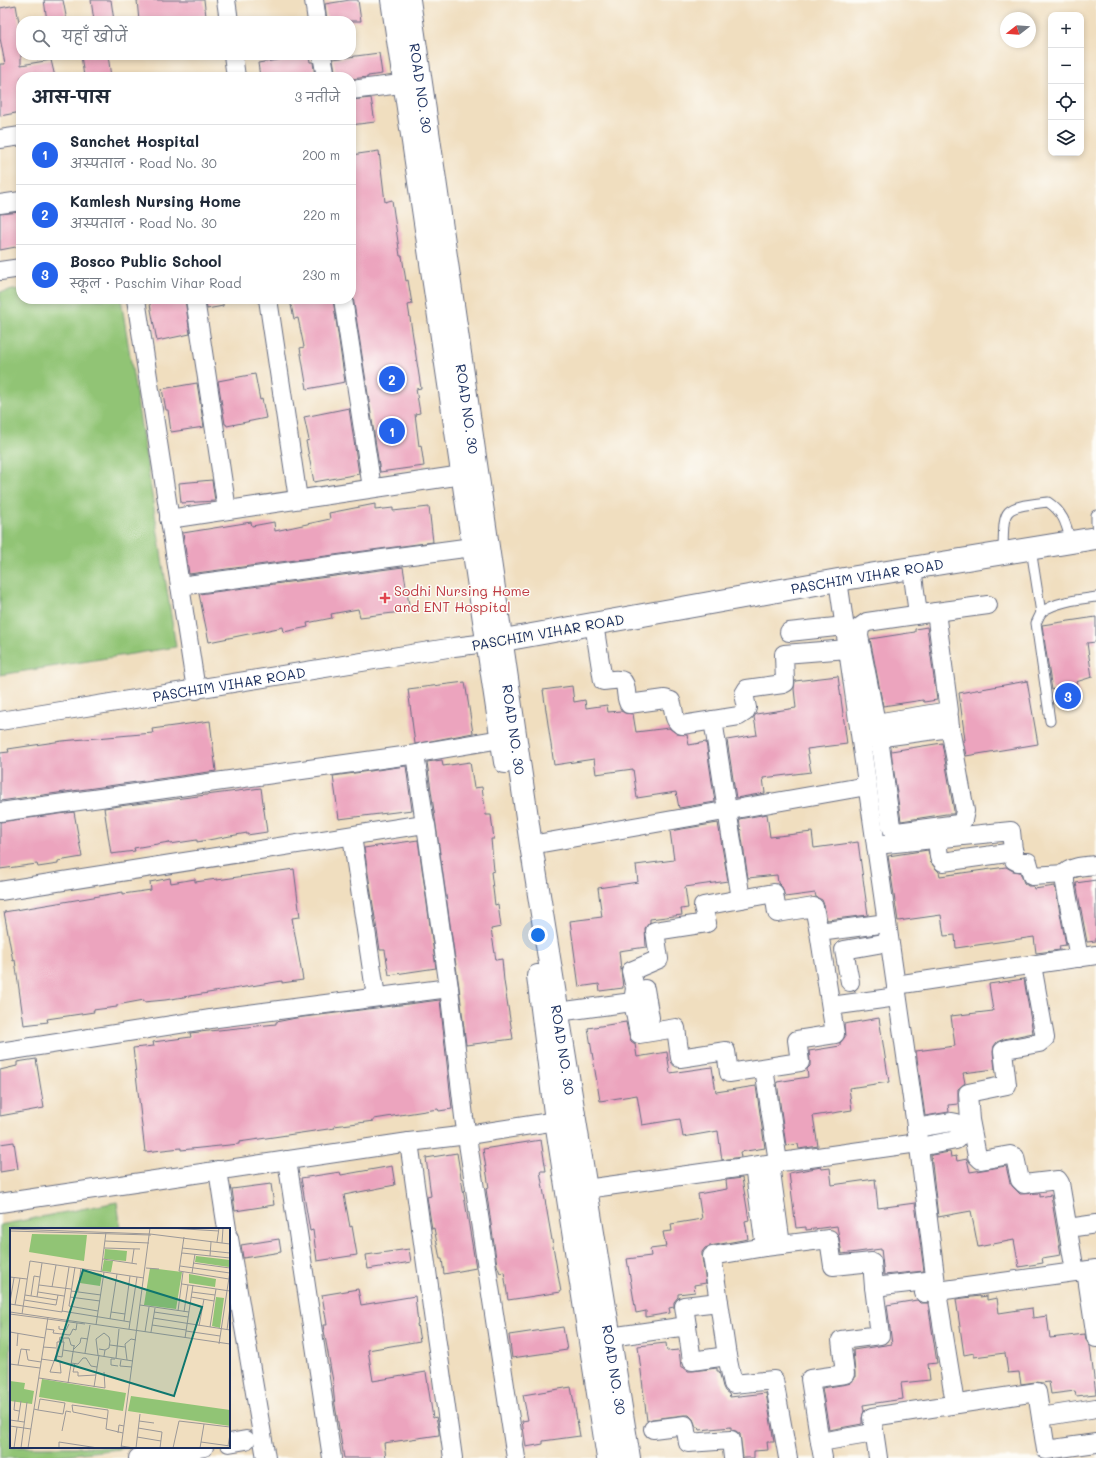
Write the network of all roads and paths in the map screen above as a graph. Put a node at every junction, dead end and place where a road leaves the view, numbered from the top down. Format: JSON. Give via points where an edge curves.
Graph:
{"nodes":[{"id":1,"x":226,"y":0,"type":"edge"},
{"id":2,"x":314,"y":0,"type":"edge"},
{"id":3,"x":392,"y":0,"type":"edge"},
{"id":4,"x":409,"y":0,"type":"edge"},
{"id":5,"x":228,"y":16,"type":"edge"},
{"id":6,"x":316,"y":16,"type":"edge"},
{"id":7,"x":234,"y":60,"type":"edge"},
{"id":8,"x":323,"y":60,"type":"edge"},
{"id":9,"x":235,"y":72,"type":"edge"},
{"id":10,"x":325,"y":72,"type":"edge"},
{"id":11,"x":413,"y":82,"type":"junction"},
{"id":12,"x":356,"y":89,"type":"edge"},
{"id":13,"x":16,"y":137,"type":"edge"},
{"id":14,"x":0,"y":139,"type":"edge"},
{"id":15,"x":16,"y":201,"type":"edge"},
{"id":16,"x":0,"y":204,"type":"edge"},
{"id":17,"x":16,"y":269,"type":"edge"},
{"id":18,"x":0,"y":271,"type":"edge"},
{"id":19,"x":137,"y":304,"type":"edge"},
{"id":20,"x":196,"y":304,"type":"edge"},
{"id":21,"x":269,"y":304,"type":"edge"},
{"id":22,"x":345,"y":304,"type":"edge"},
{"id":23,"x":462,"y":475,"type":"junction"},
{"id":24,"x":372,"y":488,"type":"junction"},
{"id":25,"x":298,"y":499,"type":"junction"},
{"id":26,"x":227,"y":510,"type":"junction"},
{"id":27,"x":1096,"y":515,"type":"edge"},
{"id":28,"x":169,"y":519,"type":"junction"},
{"id":29,"x":1096,"y":524,"type":"edge"},
{"id":30,"x":1096,"y":538,"type":"edge"},
{"id":31,"x":1071,"y":542,"type":"junction"},
{"id":32,"x":472,"y":547,"type":"junction"},
{"id":33,"x":1031,"y":549,"type":"junction"},
{"id":34,"x":1003,"y":553,"type":"junction"},
{"id":35,"x":912,"y":568,"type":"junction"},
{"id":36,"x":838,"y":580,"type":"junction"},
{"id":37,"x":180,"y":586,"type":"junction"},
{"id":38,"x":1096,"y":597,"type":"edge"},
{"id":39,"x":988,"y":605,"type":"dead end"},
{"id":40,"x":927,"y":613,"type":"junction"},
{"id":41,"x":1041,"y":613,"type":"junction"},
{"id":42,"x":594,"y":624,"type":"junction"},
{"id":43,"x":845,"y":626,"type":"junction"},
{"id":44,"x":789,"y":632,"type":"dead end"},
{"id":45,"x":494,"y":642,"type":"junction"},
{"id":46,"x":848,"y":649,"type":"junction"},
{"id":47,"x":196,"y":690,"type":"junction"},
{"id":48,"x":713,"y":720,"type":"junction"},
{"id":49,"x":950,"y":720,"type":"junction"},
{"id":50,"x":0,"y":721,"type":"edge"},
{"id":51,"x":1050,"y":721,"type":"dead end"},
{"id":52,"x":875,"y":728,"type":"junction"},
{"id":53,"x":501,"y":739,"type":"junction"},
{"id":54,"x":861,"y":740,"type":"junction"},
{"id":55,"x":417,"y":754,"type":"junction"},
{"id":56,"x":867,"y":786,"type":"junction"},
{"id":57,"x":727,"y":811,"type":"junction"},
{"id":58,"x":0,"y":812,"type":"edge"},
{"id":59,"x":425,"y":824,"type":"junction"},
{"id":60,"x":352,"y":836,"type":"junction"},
{"id":61,"x":937,"y":839,"type":"junction"},
{"id":62,"x":531,"y":845,"type":"junction"},
{"id":63,"x":876,"y":845,"type":"junction"},
{"id":64,"x":1014,"y":852,"type":"junction"},
{"id":65,"x":1096,"y":865,"type":"edge"},
{"id":66,"x":1066,"y":874,"type":"junction"},
{"id":67,"x":0,"y":891,"type":"edge"},
{"id":68,"x":741,"y":899,"type":"junction"},
{"id":69,"x":887,"y":923,"type":"junction"},
{"id":70,"x":819,"y":932,"type":"junction"},
{"id":71,"x":890,"y":942,"type":"junction"},
{"id":72,"x":1087,"y":957,"type":"edge"},
{"id":73,"x":1032,"y":965,"type":"junction"},
{"id":74,"x":643,"y":974,"type":"dead end"},
{"id":75,"x":850,"y":982,"type":"dead end"},
{"id":76,"x":450,"y":988,"type":"junction"},
{"id":77,"x":896,"y":991,"type":"junction"},
{"id":78,"x":376,"y":997,"type":"junction"},
{"id":79,"x":640,"y":1001,"type":"junction"},
{"id":80,"x":831,"y":1006,"type":"junction"},
{"id":81,"x":558,"y":1012,"type":"junction"},
{"id":82,"x":650,"y":1018,"type":"dead end"},
{"id":83,"x":0,"y":1052,"type":"edge"},
{"id":84,"x":764,"y":1068,"type":"junction"},
{"id":85,"x":565,"y":1119,"type":"junction"},
{"id":86,"x":966,"y":1129,"type":"junction"},
{"id":87,"x":468,"y":1135,"type":"junction"},
{"id":88,"x":917,"y":1140,"type":"junction"},
{"id":89,"x":409,"y":1142,"type":"junction"},
{"id":90,"x":287,"y":1160,"type":"junction"},
{"id":91,"x":767,"y":1164,"type":"junction"},
{"id":92,"x":218,"y":1170,"type":"junction"},
{"id":93,"x":586,"y":1188,"type":"junction"},
{"id":94,"x":0,"y":1203,"type":"edge"},
{"id":95,"x":1096,"y":1224,"type":"edge"},
{"id":96,"x":227,"y":1228,"type":"edge"},
{"id":97,"x":1068,"y":1228,"type":"junction"},
{"id":98,"x":230,"y":1244,"type":"edge"},
{"id":99,"x":773,"y":1246,"type":"junction"},
{"id":100,"x":1086,"y":1270,"type":"edge"},
{"id":101,"x":936,"y":1286,"type":"junction"},
{"id":102,"x":875,"y":1293,"type":"junction"},
{"id":103,"x":719,"y":1302,"type":"junction"},
{"id":104,"x":687,"y":1326,"type":"junction"},
{"id":105,"x":1096,"y":1338,"type":"edge"},
{"id":106,"x":605,"y":1347,"type":"junction"},
{"id":107,"x":727,"y":1356,"type":"junction"},
{"id":108,"x":955,"y":1404,"type":"junction"},
{"id":109,"x":1096,"y":1408,"type":"edge"},
{"id":110,"x":1041,"y":1417,"type":"junction"},
{"id":111,"x":653,"y":1429,"type":"dead end"},
{"id":112,"x":874,"y":1433,"type":"junction"},
{"id":113,"x":1096,"y":1443,"type":"edge"},
{"id":114,"x":198,"y":1448,"type":"edge"},
{"id":115,"x":821,"y":1450,"type":"edge"},
{"id":116,"x":1047,"y":1454,"type":"edge"},
{"id":117,"x":138,"y":1458,"type":"edge"},
{"id":118,"x":266,"y":1458,"type":"edge"},
{"id":119,"x":332,"y":1458,"type":"edge"},
{"id":120,"x":453,"y":1458,"type":"edge"},
{"id":121,"x":516,"y":1458,"type":"edge"},
{"id":122,"x":608,"y":1458,"type":"edge"},
{"id":123,"x":629,"y":1458,"type":"edge"},
{"id":124,"x":733,"y":1458,"type":"edge"},
{"id":125,"x":788,"y":1458,"type":"edge"},
{"id":126,"x":878,"y":1458,"type":"edge"}],
"edges":[{"from":1,"to":5,"type":"street"},
{"from":2,"to":6,"type":"street"},
{"from":3,"to":11,"type":"street","name":"ROAD NO. 30"},
{"from":4,"to":11,"type":"street","name":"ROAD NO. 30"},
{"from":7,"to":9,"type":"street"},
{"from":8,"to":10,"type":"street"},
{"from":11,"to":12,"type":"street"},
{"from":11,"to":23,"type":"street","name":"ROAD NO. 30"},
{"from":11,"to":45,"type":"street","name":"ROAD NO. 30"},
{"from":13,"to":14,"type":"street"},
{"from":15,"to":16,"type":"street"},
{"from":17,"to":18,"type":"street"},
{"from":19,"to":28,"type":"street"},
{"from":20,"to":26,"type":"street"},
{"from":21,"to":25,"type":"street"},
{"from":22,"to":24,"type":"street"},
{"from":23,"to":24,"type":"street"},
{"from":23,"to":32,"type":"street","name":"ROAD NO. 30"},
{"from":24,"to":25,"type":"street"},
{"from":25,"to":26,"type":"street"},
{"from":26,"to":28,"type":"street"},
{"from":27,"to":29,"type":"lane"},
{"from":28,"to":37,"type":"street"},
{"from":30,"to":31,"type":"street","name":"PASCHIM VIHAR ROAD"},
{"from":31,"to":33,"type":"street","name":"PASCHIM VIHAR ROAD"},
{"from":31,"to":34,"type":"lane","via":[[1065,521],[1056,508],[1048,502],[1024,505],[1010,509],[1005,516]]},
{"from":32,"to":37,"type":"street"},
{"from":32,"to":45,"type":"street","name":"ROAD NO. 30"},
{"from":33,"to":34,"type":"street","name":"PASCHIM VIHAR ROAD"},
{"from":33,"to":41,"type":"lane"},
{"from":34,"to":35,"type":"street","name":"PASCHIM VIHAR ROAD"},
{"from":35,"to":36,"type":"street","name":"PASCHIM VIHAR ROAD"},
{"from":35,"to":40,"type":"street"},
{"from":36,"to":42,"type":"street","name":"PASCHIM VIHAR ROAD"},
{"from":36,"to":43,"type":"street"},
{"from":37,"to":47,"type":"street"},
{"from":38,"to":41,"type":"lane","via":[[1070,601]]},
{"from":39,"to":40,"type":"street"},
{"from":40,"to":49,"type":"street"},
{"from":40,"to":52,"type":"street","via":[[867,622],[860,627],[859,636]]},
{"from":41,"to":51,"type":"lane","via":[[1036,624]]},
{"from":42,"to":45,"type":"street","name":"PASCHIM VIHAR ROAD"},
{"from":42,"to":48,"type":"street","via":[[603,681],[623,681],[629,704],[665,699],[672,703],[675,719],[682,725]]},
{"from":43,"to":44,"type":"street"},
{"from":43,"to":46,"type":"street"},
{"from":45,"to":47,"type":"street","name":"PASCHIM VIHAR ROAD"},
{"from":45,"to":53,"type":"street","name":"ROAD NO. 30"},
{"from":45,"to":62,"type":"street","name":"ROAD NO. 30"},
{"from":46,"to":48,"type":"street","via":[[784,654],[784,684],[746,689],[745,712],[739,716]]},
{"from":46,"to":54,"type":"street"},
{"from":47,"to":50,"type":"street","name":"PASCHIM VIHAR ROAD"},
{"from":48,"to":57,"type":"street"},
{"from":49,"to":52,"type":"street"},
{"from":49,"to":52,"type":"street","via":[[965,812],[963,820],[958,824],[897,832],[890,826]]},
{"from":52,"to":54,"type":"street"},
{"from":53,"to":55,"type":"street"},
{"from":53,"to":85,"type":"street","name":"ROAD NO. 30","via":[[539,986]]},
{"from":54,"to":56,"type":"street"},
{"from":55,"to":58,"type":"street"},
{"from":55,"to":59,"type":"street"},
{"from":56,"to":57,"type":"street"},
{"from":56,"to":63,"type":"street"},
{"from":57,"to":62,"type":"street"},
{"from":57,"to":68,"type":"street"},
{"from":59,"to":60,"type":"street"},
{"from":59,"to":76,"type":"street"},
{"from":60,"to":67,"type":"street"},
{"from":60,"to":78,"type":"street"},
{"from":61,"to":63,"type":"street"},
{"from":61,"to":64,"type":"street","via":[[1011,831]]},
{"from":61,"to":64,"type":"street","via":[[939,857],[943,862]]},
{"from":62,"to":81,"type":"street","name":"ROAD NO. 30"},
{"from":63,"to":69,"type":"street"},
{"from":64,"to":66,"type":"street","via":[[1014,860],[1028,862],[1032,876]]},
{"from":65,"to":66,"type":"street","via":[[1074,868]]},
{"from":66,"to":72,"type":"street","via":[[1065,883]]},
{"from":68,"to":70,"type":"street","via":[[774,893],[777,913],[814,908]]},
{"from":68,"to":79,"type":"street","via":[[703,906],[707,923],[655,931],[659,959],[632,970]]},
{"from":69,"to":70,"type":"street"},
{"from":69,"to":71,"type":"street"},
{"from":70,"to":80,"type":"street"},
{"from":71,"to":75,"type":"street","via":[[844,950]]},
{"from":71,"to":77,"type":"street"},
{"from":72,"to":73,"type":"street"},
{"from":73,"to":77,"type":"street"},
{"from":73,"to":86,"type":"street","via":[[1045,1038],[1039,1043],[1006,1048],[1003,1051],[1006,1086],[968,1093]]},
{"from":74,"to":79,"type":"street"},
{"from":76,"to":78,"type":"street"},
{"from":76,"to":87,"type":"street"},
{"from":77,"to":80,"type":"street"},
{"from":77,"to":88,"type":"street"},
{"from":78,"to":83,"type":"street","via":[[217,1018]]},
{"from":79,"to":81,"type":"street"},
{"from":79,"to":82,"type":"street"},
{"from":79,"to":84,"type":"street","via":[[639,1034],[676,1028],[680,1058],[726,1051],[730,1074]]},
{"from":80,"to":84,"type":"street","via":[[835,1034],[797,1040],[800,1062]]},
{"from":81,"to":85,"type":"street","name":"ROAD NO. 30"},
{"from":84,"to":91,"type":"street"},
{"from":85,"to":87,"type":"street"},
{"from":85,"to":93,"type":"street","name":"ROAD NO. 30"},
{"from":85,"to":106,"type":"street","name":"ROAD NO. 30"},
{"from":86,"to":88,"type":"street","via":[[956,1140]]},
{"from":86,"to":97,"type":"street","via":[[976,1156],[981,1160],[1013,1156],[1020,1180],[1024,1184],[1058,1180]]},
{"from":87,"to":89,"type":"street"},
{"from":87,"to":121,"type":"street"},
{"from":88,"to":91,"type":"street"},
{"from":88,"to":101,"type":"street"},
{"from":89,"to":90,"type":"street"},
{"from":89,"to":120,"type":"street"},
{"from":90,"to":92,"type":"street"},
{"from":90,"to":119,"type":"street"},
{"from":91,"to":93,"type":"street"},
{"from":91,"to":99,"type":"street"},
{"from":92,"to":94,"type":"street"},
{"from":92,"to":96,"type":"street"},
{"from":93,"to":106,"type":"street","name":"ROAD NO. 30"},
{"from":95,"to":97,"type":"street"},
{"from":97,"to":100,"type":"street"},
{"from":98,"to":118,"type":"street"},
{"from":99,"to":102,"type":"street","via":[[829,1239],[833,1266],[872,1262]]},
{"from":99,"to":103,"type":"street","via":[[712,1256]]},
{"from":100,"to":101,"type":"street"},
{"from":100,"to":105,"type":"street"},
{"from":101,"to":102,"type":"street"},
{"from":101,"to":108,"type":"street"},
{"from":102,"to":115,"type":"street","via":[[880,1335],[841,1340],[845,1374],[810,1379]]},
{"from":103,"to":104,"type":"street","via":[[684,1306]]},
{"from":103,"to":107,"type":"street"},
{"from":104,"to":106,"type":"street"},
{"from":104,"to":107,"type":"street","via":[[692,1361]]},
{"from":106,"to":122,"type":"street","name":"ROAD NO. 30"},
{"from":106,"to":123,"type":"street","name":"ROAD NO. 30"},
{"from":107,"to":125,"type":"street","via":[[733,1384],[774,1380]]},
{"from":108,"to":110,"type":"street","via":[[1037,1392]]},
{"from":108,"to":112,"type":"street","via":[[872,1417]]},
{"from":109,"to":110,"type":"street"},
{"from":110,"to":116,"type":"street"},
{"from":111,"to":124,"type":"street","via":[[685,1425],[688,1443],[731,1440]]},
{"from":112,"to":115,"type":"street"},
{"from":112,"to":126,"type":"street"},
{"from":113,"to":116,"type":"street"},
{"from":114,"to":117,"type":"street"}]}
